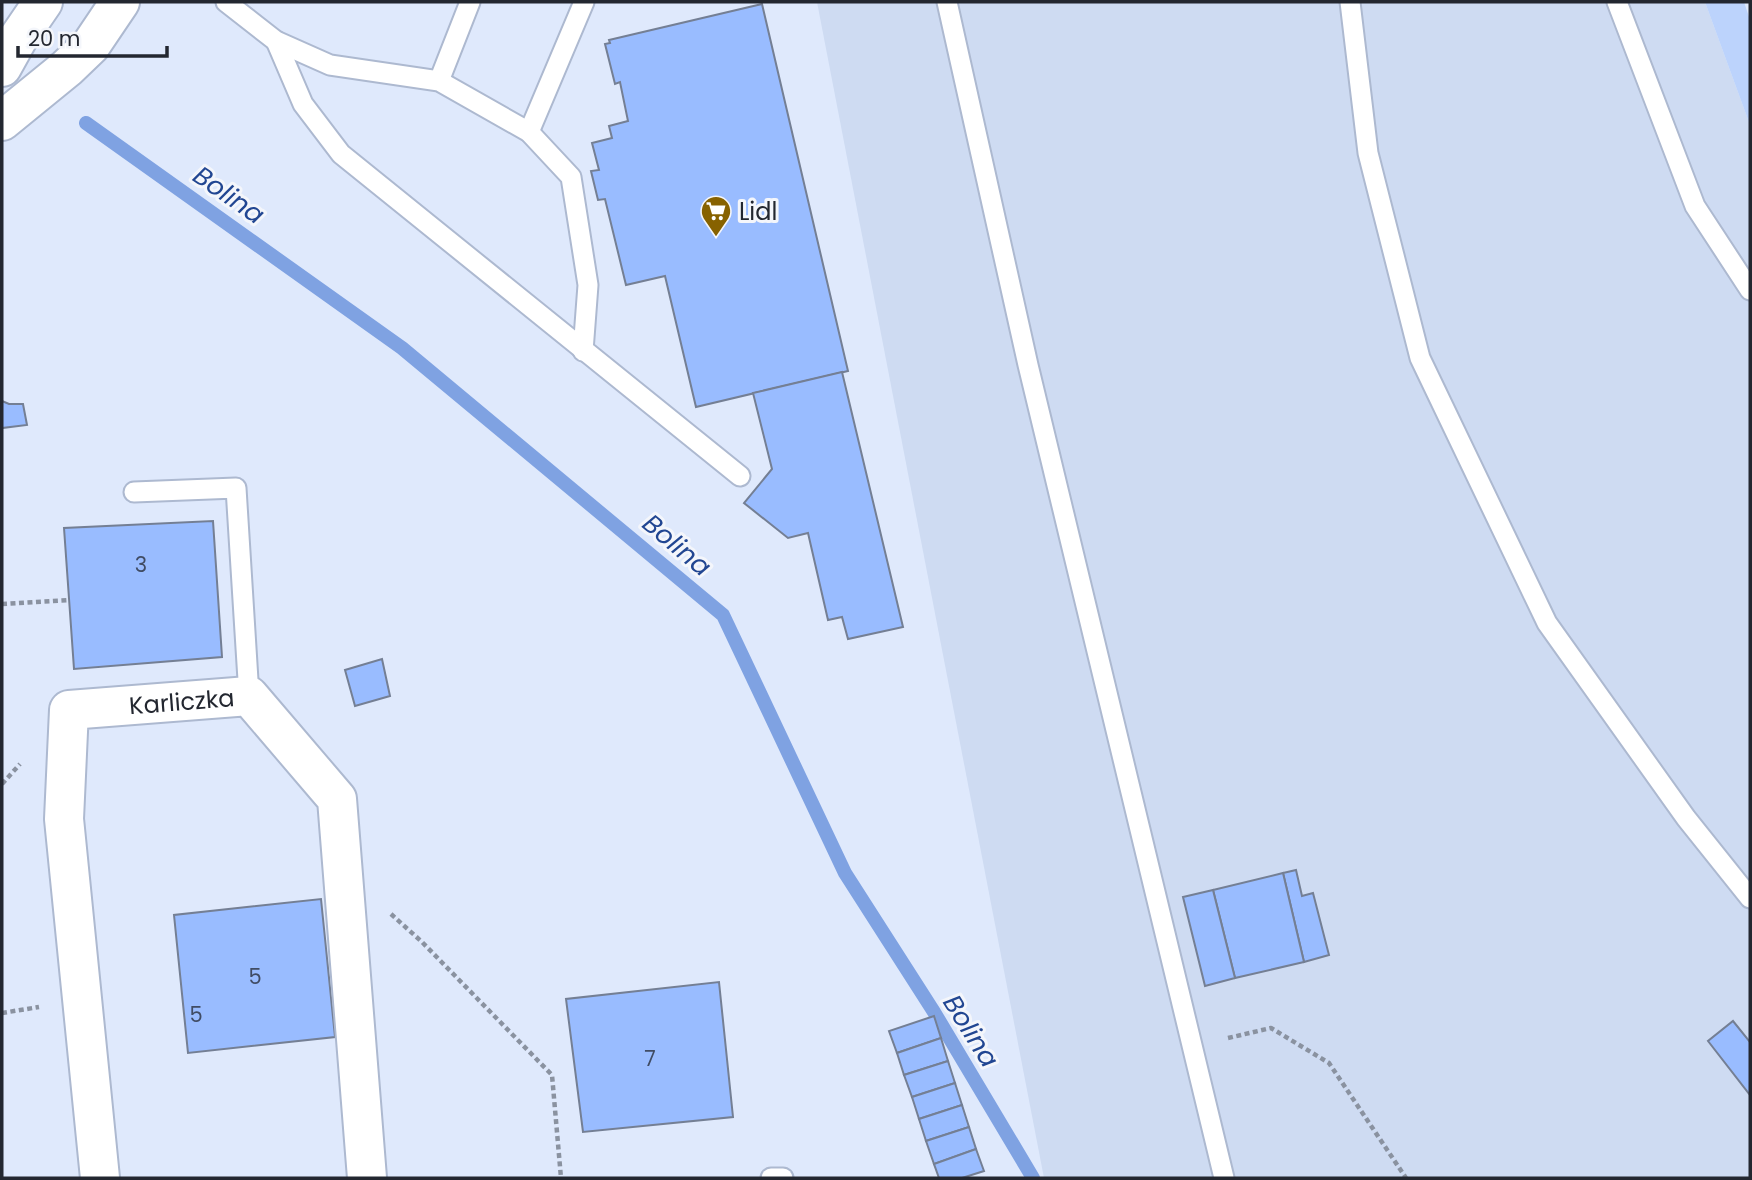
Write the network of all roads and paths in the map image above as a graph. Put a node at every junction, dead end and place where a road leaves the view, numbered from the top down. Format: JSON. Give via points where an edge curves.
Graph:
{"nodes":[{"id":1,"x":43,"y":2,"type":"edge"},
{"id":2,"x":120,"y":2,"type":"edge"},
{"id":3,"x":226,"y":2,"type":"edge"},
{"id":4,"x":470,"y":2,"type":"edge"},
{"id":5,"x":584,"y":2,"type":"edge"},
{"id":6,"x":947,"y":2,"type":"edge"},
{"id":7,"x":1350,"y":2,"type":"edge"},
{"id":8,"x":1616,"y":2,"type":"edge"},
{"id":9,"x":275,"y":41,"type":"junction"},
{"id":10,"x":2,"y":67,"type":"edge"},
{"id":11,"x":439,"y":81,"type":"junction"},
{"id":12,"x":2,"y":121,"type":"edge"},
{"id":13,"x":529,"y":132,"type":"junction"},
{"id":14,"x":1750,"y":290,"type":"edge"},
{"id":15,"x":583,"y":351,"type":"junction"},
{"id":16,"x":740,"y":476,"type":"dead end"},
{"id":17,"x":134,"y":492,"type":"dead end"},
{"id":18,"x":69,"y":600,"type":"dead end"},
{"id":19,"x":2,"y":604,"type":"edge"},
{"id":20,"x":249,"y":696,"type":"junction"},
{"id":21,"x":342,"y":868,"type":"junction"},
{"id":22,"x":1750,"y":898,"type":"edge"},
{"id":23,"x":1193,"y":1046,"type":"junction"},
{"id":24,"x":100,"y":1178,"type":"edge"},
{"id":25,"x":367,"y":1178,"type":"edge"},
{"id":26,"x":561,"y":1178,"type":"edge"},
{"id":27,"x":771,"y":1178,"type":"edge"},
{"id":28,"x":783,"y":1178,"type":"edge"},
{"id":29,"x":1224,"y":1178,"type":"edge"},
{"id":30,"x":1406,"y":1178,"type":"edge"}],
"edges":[{"from":1,"to":10,"type":"street"},
{"from":2,"to":12,"type":"street","via":[[91,45]]},
{"from":3,"to":9,"type":"lane"},
{"from":4,"to":11,"type":"lane"},
{"from":5,"to":13,"type":"lane"},
{"from":6,"to":23,"type":"lane","via":[[1028,365]]},
{"from":7,"to":22,"type":"lane","via":[[1368,153],[1420,358],[1547,623],[1686,818]]},
{"from":8,"to":14,"type":"lane","via":[[1695,206]]},
{"from":9,"to":11,"type":"lane","via":[[330,65]]},
{"from":9,"to":15,"type":"lane","via":[[303,104],[341,154]]},
{"from":11,"to":13,"type":"lane"},
{"from":13,"to":15,"type":"lane","via":[[571,177],[588,285]]},
{"from":15,"to":16,"type":"lane"},
{"from":17,"to":20,"type":"lane","via":[[236,488]]},
{"from":18,"to":19,"type":"path"},
{"from":20,"to":21,"type":"street","name":"Karliczka","via":[[337,799]]},
{"from":20,"to":24,"type":"street","name":"Karliczka","via":[[69,710],[64,819]]},
{"from":21,"to":25,"type":"street","name":"Karliczka"},
{"from":21,"to":26,"type":"path","via":[[552,1075]]},
{"from":23,"to":29,"type":"lane"},
{"from":23,"to":30,"type":"path","via":[[1271,1028],[1329,1063]]},
{"from":27,"to":28,"type":"lane"}]}
